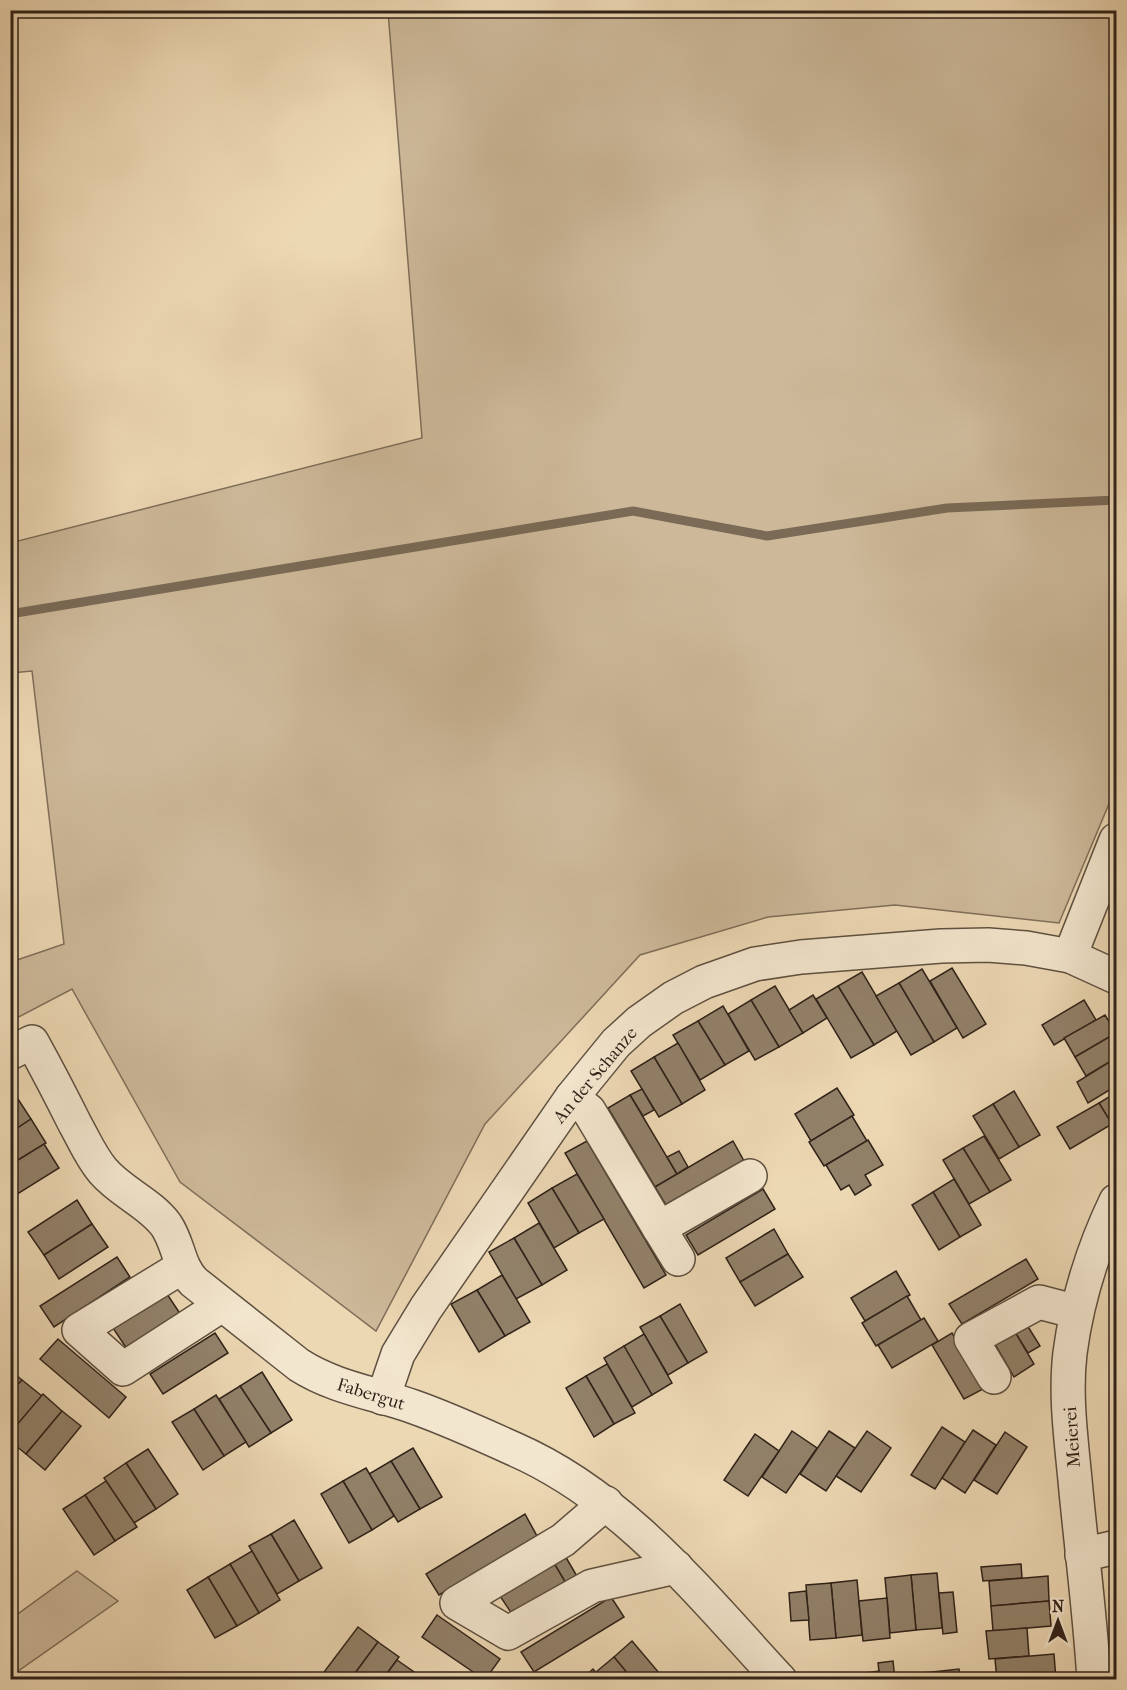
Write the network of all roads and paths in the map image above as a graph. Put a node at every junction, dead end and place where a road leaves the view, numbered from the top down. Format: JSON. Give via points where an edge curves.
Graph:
{"nodes":[{"id":1,"x":1116,"y":840,"type":"edge"},
{"id":2,"x":1070,"y":956,"type":"junction"},
{"id":3,"x":1116,"y":977,"type":"edge"},
{"id":4,"x":21,"y":1047,"type":"edge"},
{"id":5,"x":572,"y":1097,"type":"junction"},
{"id":6,"x":750,"y":1176,"type":"dead end"},
{"id":7,"x":1116,"y":1201,"type":"edge"},
{"id":8,"x":659,"y":1228,"type":"junction"},
{"id":9,"x":678,"y":1259,"type":"dead end"},
{"id":10,"x":182,"y":1267,"type":"junction"},
{"id":11,"x":222,"y":1305,"type":"junction"},
{"id":12,"x":1077,"y":1312,"type":"junction"},
{"id":13,"x":994,"y":1377,"type":"dead end"},
{"id":14,"x":383,"y":1398,"type":"junction"},
{"id":15,"x":606,"y":1503,"type":"junction"},
{"id":16,"x":1116,"y":1547,"type":"edge"},
{"id":17,"x":1082,"y":1555,"type":"junction"},
{"id":18,"x":676,"y":1567,"type":"junction"},
{"id":19,"x":780,"y":1680,"type":"edge"},
{"id":20,"x":1094,"y":1680,"type":"edge"}],
"edges":[{"from":1,"to":2,"type":"street"},
{"from":2,"to":3,"type":"street","name":"An der Schanze"},
{"from":2,"to":5,"type":"street","name":"An der Schanze","via":[[988,945],[941,946],[755,964],[704,982],[639,1022],[616,1043]]},
{"from":4,"to":10,"type":"street","name":"Fabergut","via":[[113,1182],[165,1224],[178,1248]]},
{"from":5,"to":8,"type":"street","via":[[589,1111]]},
{"from":5,"to":14,"type":"street","name":"An der Schanze","via":[[426,1308],[398,1354]]},
{"from":6,"to":8,"type":"street"},
{"from":7,"to":12,"type":"street","name":"Meierei","via":[[1096,1246]]},
{"from":8,"to":9,"type":"street"},
{"from":10,"to":11,"type":"street","name":"Fabergut"},
{"from":10,"to":11,"type":"street","via":[[79,1330],[123,1369]]},
{"from":11,"to":14,"type":"street","name":"Fabergut","via":[[315,1376]]},
{"from":12,"to":13,"type":"street","via":[[1039,1302],[971,1339]]},
{"from":12,"to":17,"type":"street","name":"Meierei","via":[[1070,1354],[1069,1408]]},
{"from":14,"to":15,"type":"street","name":"Fabergut","via":[[517,1450],[582,1485]]},
{"from":15,"to":18,"type":"street","name":"Fabergut"},
{"from":15,"to":18,"type":"street","via":[[563,1540],[457,1603],[508,1633],[592,1586]]},
{"from":16,"to":17,"type":"street"},
{"from":17,"to":20,"type":"street","name":"Meierei"},
{"from":18,"to":19,"type":"street","name":"Fabergut"}]}
